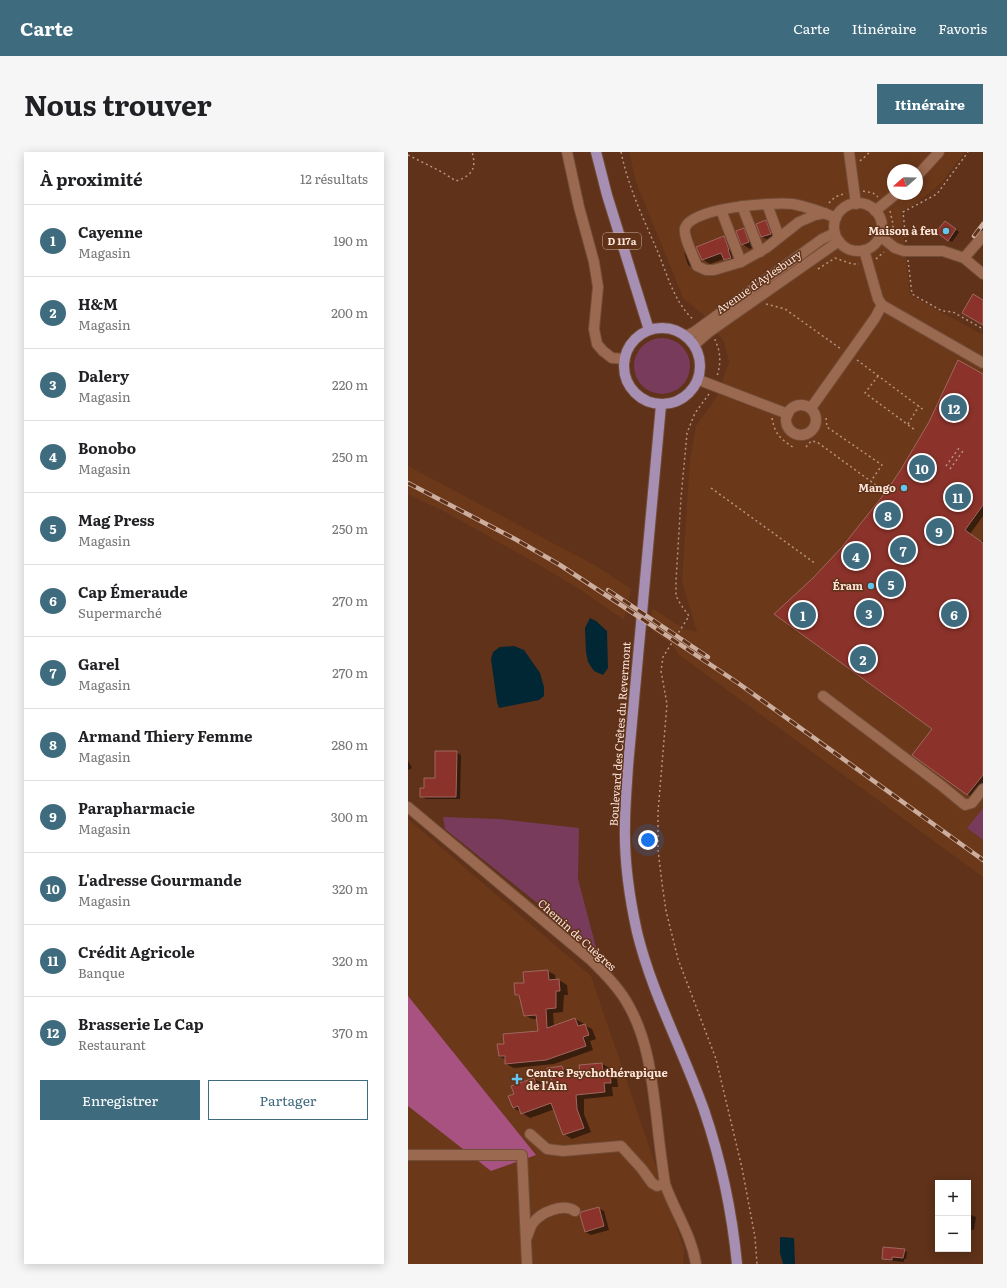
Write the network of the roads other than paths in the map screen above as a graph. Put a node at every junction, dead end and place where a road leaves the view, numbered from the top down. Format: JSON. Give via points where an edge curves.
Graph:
{"nodes":[{"id":1,"x":567,"y":152,"type":"edge"},
{"id":2,"x":596,"y":152,"type":"edge"},
{"id":3,"x":849,"y":152,"type":"edge"},
{"id":4,"x":939,"y":152,"type":"edge"},
{"id":5,"x":923,"y":169,"type":"edge"},
{"id":6,"x":895,"y":200,"type":"edge"},
{"id":7,"x":767,"y":204,"type":"junction"},
{"id":8,"x":856,"y":204,"type":"junction"},
{"id":9,"x":742,"y":206,"type":"junction"},
{"id":10,"x":721,"y":210,"type":"junction"},
{"id":11,"x":875,"y":211,"type":"junction"},
{"id":12,"x":825,"y":213,"type":"junction"},
{"id":13,"x":836,"y":218,"type":"junction"},
{"id":14,"x":880,"y":236,"type":"junction"},
{"id":15,"x":983,"y":236,"type":"edge"},
{"id":16,"x":779,"y":237,"type":"junction"},
{"id":17,"x":837,"y":237,"type":"junction"},
{"id":18,"x":864,"y":250,"type":"junction"},
{"id":19,"x":760,"y":252,"type":"junction"},
{"id":20,"x":964,"y":258,"type":"junction"},
{"id":21,"x":741,"y":262,"type":"junction"},
{"id":22,"x":983,"y":274,"type":"edge"},
{"id":23,"x":882,"y":305,"type":"junction"},
{"id":24,"x":649,"y":330,"type":"junction"},
{"id":25,"x":709,"y":333,"type":"junction"},
{"id":26,"x":686,"y":336,"type":"junction"},
{"id":27,"x":694,"y":345,"type":"junction"},
{"id":28,"x":625,"y":359,"type":"junction"},
{"id":29,"x":983,"y":363,"type":"edge"},
{"id":30,"x":699,"y":380,"type":"junction"},
{"id":31,"x":661,"y":405,"type":"junction"},
{"id":32,"x":811,"y":408,"type":"junction"},
{"id":33,"x":788,"y":414,"type":"junction"},
{"id":34,"x":823,"y":696,"type":"dead end"},
{"id":35,"x":983,"y":789,"type":"edge"},
{"id":36,"x":408,"y":807,"type":"edge"},
{"id":37,"x":530,"y":1134,"type":"dead end"},
{"id":38,"x":408,"y":1155,"type":"edge"},
{"id":39,"x":665,"y":1184,"type":"junction"},
{"id":40,"x":575,"y":1211,"type":"dead end"},
{"id":41,"x":526,"y":1239,"type":"junction"},
{"id":42,"x":527,"y":1264,"type":"edge"},
{"id":43,"x":696,"y":1264,"type":"edge"},
{"id":44,"x":737,"y":1264,"type":"edge"}],
"edges":[{"from":1,"to":28,"type":"street","via":[[598,287],[594,329],[597,344],[612,358]]},
{"from":2,"to":24,"type":"main road","number":"D 117a","via":[[607,196]]},
{"from":3,"to":8,"type":"street"},
{"from":4,"to":5,"type":"street"},
{"from":6,"to":11,"type":"street"},
{"from":7,"to":9,"type":"street"},
{"from":7,"to":12,"type":"street","via":[[792,204]]},
{"from":7,"to":16,"type":"street"},
{"from":8,"to":11,"type":"street","via":[[863,204]]},
{"from":8,"to":13,"type":"street","via":[[844,208]]},
{"from":9,"to":10,"type":"street"},
{"from":9,"to":19,"type":"street"},
{"from":10,"to":21,"type":"street"},
{"from":10,"to":21,"type":"street","via":[[688,223],[685,230],[688,244],[697,266],[706,270],[725,268]]},
{"from":11,"to":14,"type":"street","via":[[881,223]]},
{"from":12,"to":13,"type":"street"},
{"from":12,"to":16,"type":"street","via":[[803,220]]},
{"from":13,"to":17,"type":"street","via":[[834,225]]},
{"from":14,"to":18,"type":"street","via":[[871,247]]},
{"from":14,"to":20,"type":"street","via":[[895,248],[904,251],[943,251]]},
{"from":15,"to":20,"type":"street"},
{"from":16,"to":19,"type":"street"},
{"from":17,"to":18,"type":"street","via":[[850,250]]},
{"from":17,"to":25,"type":"street","name":"Avenue d'Aylesbury","via":[[763,300]]},
{"from":17,"to":25,"type":"street","via":[[822,239]]},
{"from":18,"to":23,"type":"street","via":[[878,300]]},
{"from":19,"to":21,"type":"street"},
{"from":20,"to":22,"type":"street"},
{"from":23,"to":29,"type":"street"},
{"from":23,"to":32,"type":"street"},
{"from":24,"to":26,"type":"main road","via":[[662,328]]},
{"from":24,"to":28,"type":"main road","via":[[629,347]]},
{"from":25,"to":26,"type":"street","via":[[694,332]]},
{"from":25,"to":27,"type":"street","name":"Avenue d'Aylesbury"},
{"from":26,"to":27,"type":"main road"},
{"from":27,"to":30,"type":"main road","via":[[701,368]]},
{"from":28,"to":31,"type":"main road","via":[[624,372],[628,385],[648,402]]},
{"from":30,"to":31,"type":"main road","via":[[684,399],[673,404]]},
{"from":30,"to":33,"type":"street"},
{"from":31,"to":44,"type":"main road","name":"Boulevard des Crêtes du Revermont","via":[[628,766],[626,856],[630,898],[649,972],[704,1110],[721,1167]]},
{"from":32,"to":33,"type":"street","via":[[796,406]]},
{"from":32,"to":33,"type":"street","via":[[816,421],[814,428],[806,434],[792,432],[787,423]]},
{"from":34,"to":35,"type":"street","via":[[965,804],[972,803]]},
{"from":36,"to":39,"type":"street","name":"Chemin de Cuègres","via":[[592,961],[624,998],[635,1018],[647,1052],[655,1095]]},
{"from":37,"to":39,"type":"street","via":[[547,1148],[563,1151],[620,1146],[652,1183],[657,1186]]},
{"from":38,"to":41,"type":"street","via":[[522,1155]]},
{"from":39,"to":43,"type":"street","name":"Chemin de Cuègres","via":[[690,1239]]},
{"from":40,"to":41,"type":"street","via":[[561,1208],[542,1214],[533,1223]]},
{"from":41,"to":42,"type":"street"}]}
